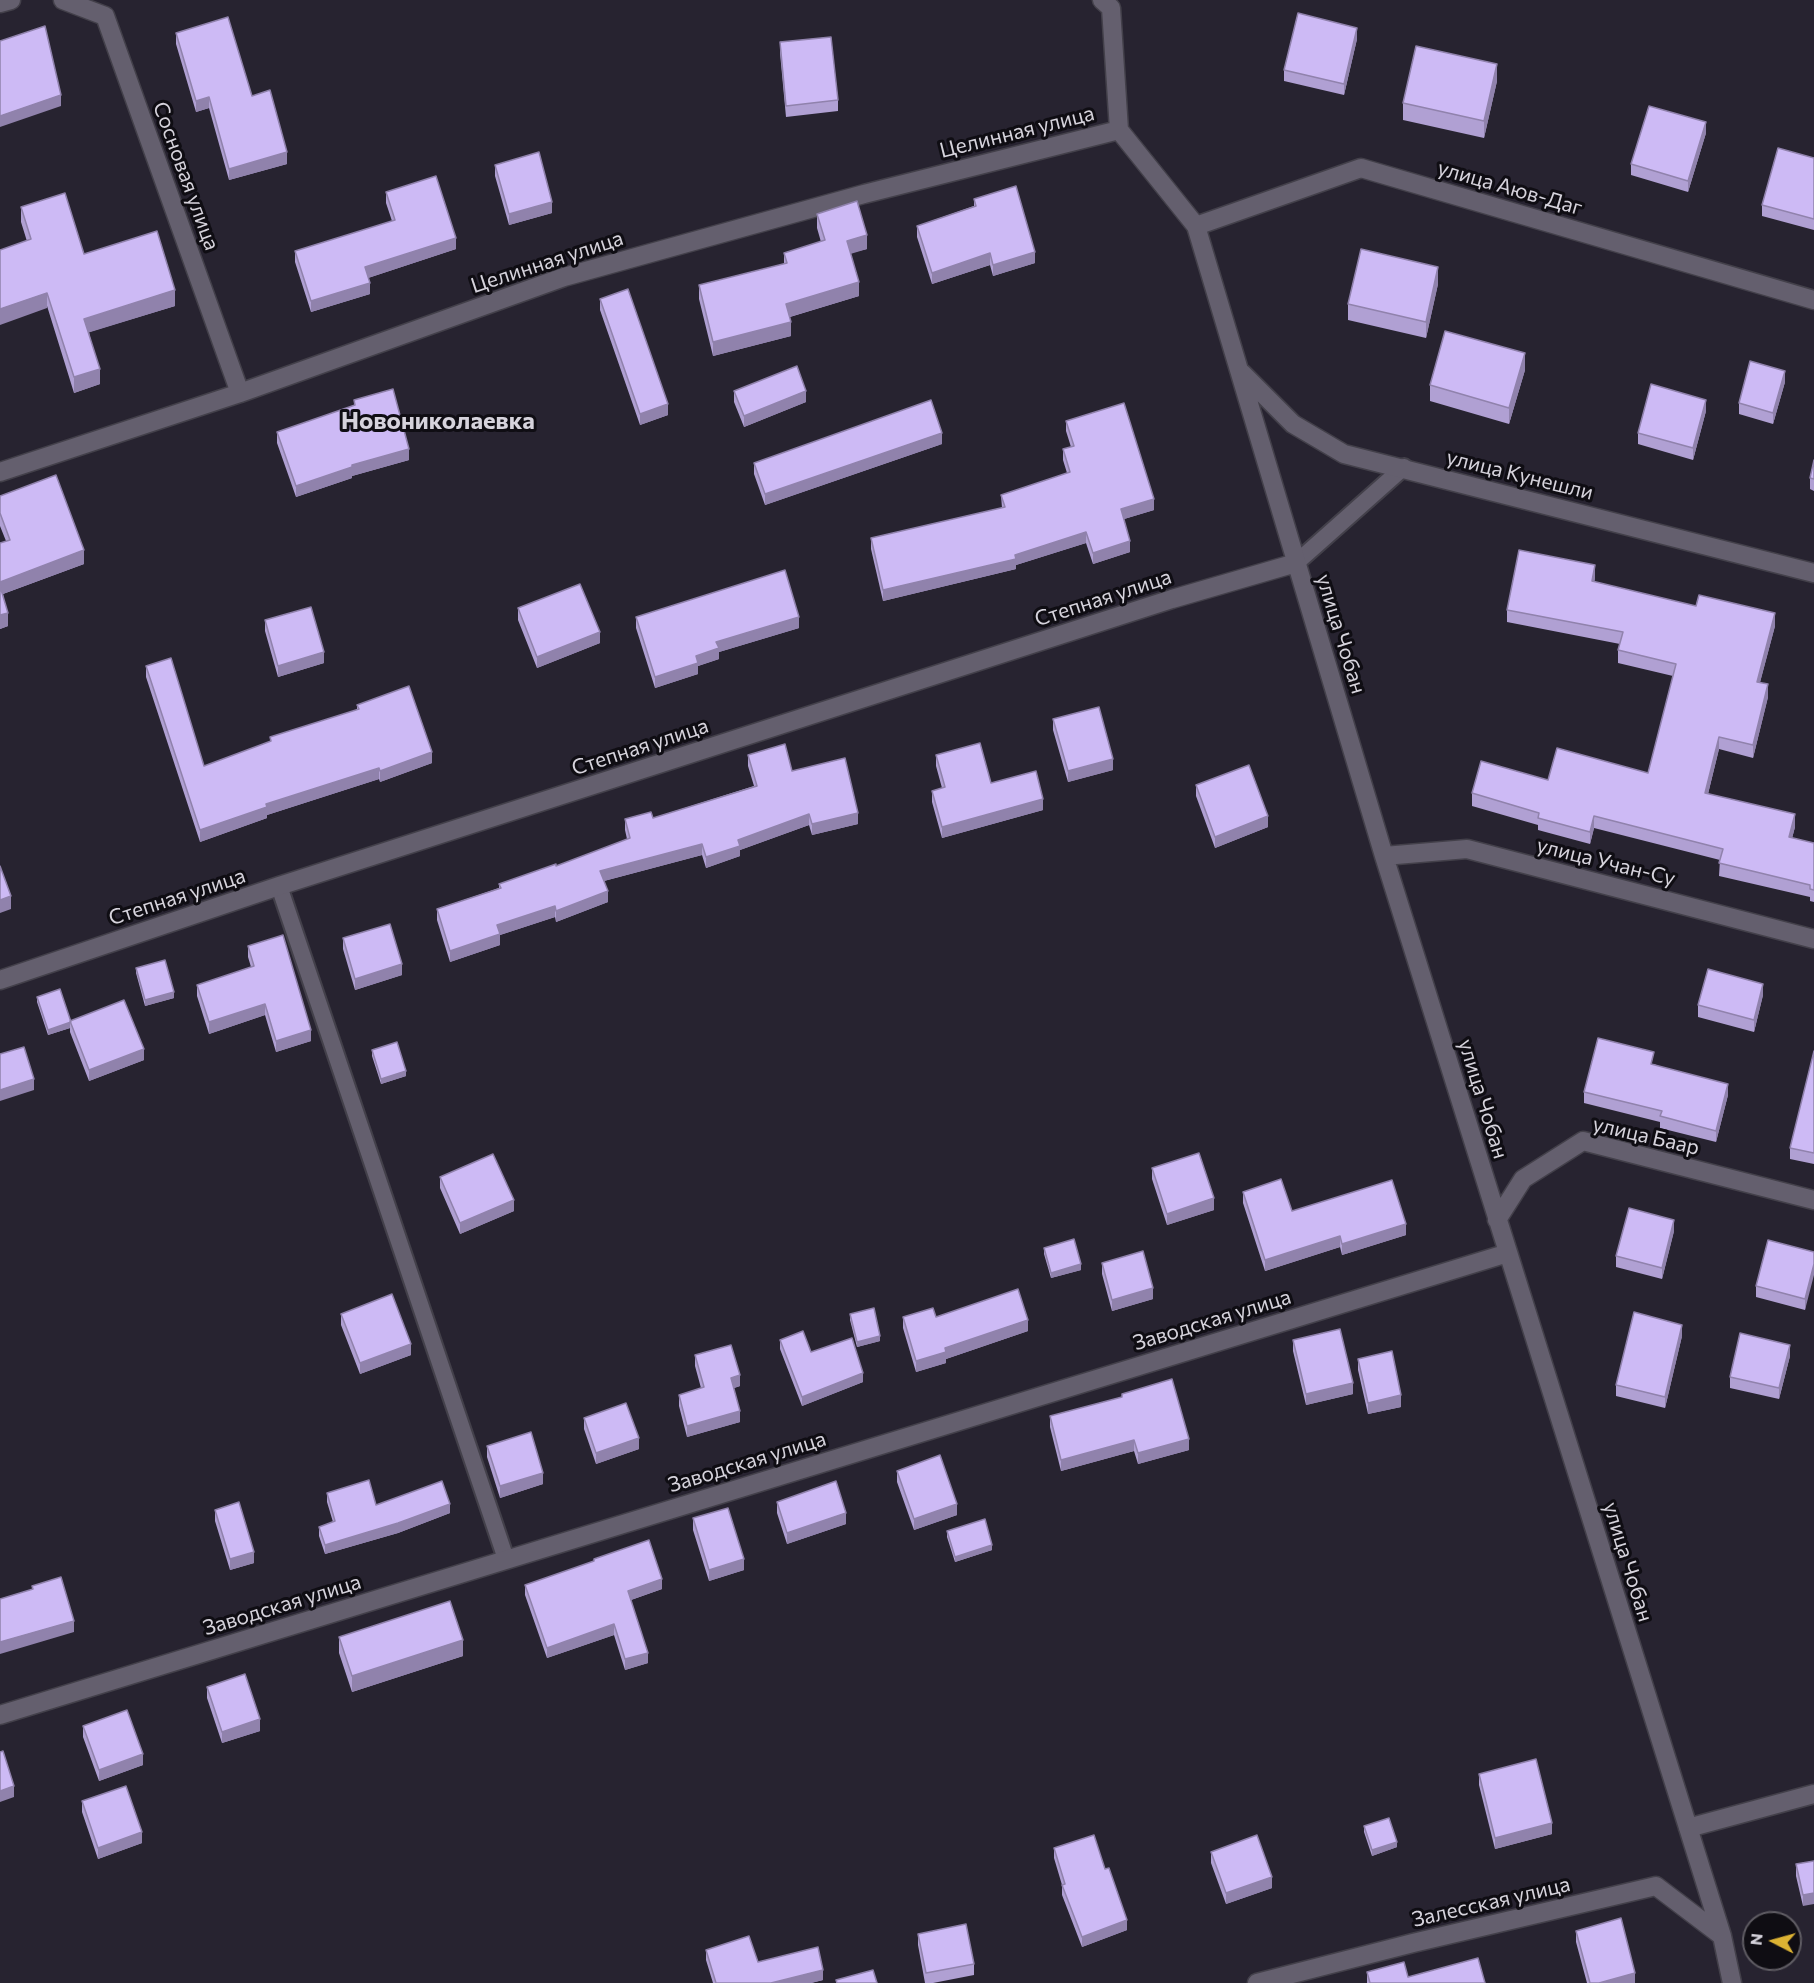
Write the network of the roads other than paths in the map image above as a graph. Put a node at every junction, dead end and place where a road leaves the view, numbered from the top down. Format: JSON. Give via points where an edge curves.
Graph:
{"nodes":[{"id":1,"x":11,"y":0,"type":"edge"},
{"id":2,"x":63,"y":0,"type":"edge"},
{"id":3,"x":1101,"y":0,"type":"edge"},
{"id":4,"x":0,"y":3,"type":"edge"},
{"id":5,"x":1119,"y":130,"type":"junction"},
{"id":6,"x":1196,"y":226,"type":"junction"},
{"id":7,"x":1814,"y":300,"type":"edge"},
{"id":8,"x":1240,"y":371,"type":"junction"},
{"id":9,"x":240,"y":393,"type":"junction"},
{"id":10,"x":1404,"y":467,"type":"junction"},
{"id":11,"x":0,"y":472,"type":"edge"},
{"id":12,"x":1296,"y":562,"type":"junction"},
{"id":13,"x":1814,"y":573,"type":"edge"},
{"id":14,"x":1384,"y":856,"type":"junction"},
{"id":15,"x":279,"y":886,"type":"junction"},
{"id":16,"x":1814,"y":939,"type":"edge"},
{"id":17,"x":0,"y":980,"type":"edge"},
{"id":18,"x":1814,"y":1200,"type":"edge"},
{"id":19,"x":1497,"y":1220,"type":"junction"},
{"id":20,"x":1508,"y":1253,"type":"junction"},
{"id":21,"x":507,"y":1559,"type":"junction"},
{"id":22,"x":0,"y":1715,"type":"edge"},
{"id":23,"x":1814,"y":1794,"type":"edge"},
{"id":24,"x":1688,"y":1828,"type":"junction"},
{"id":25,"x":1722,"y":1936,"type":"junction"},
{"id":26,"x":1257,"y":1983,"type":"edge"},
{"id":27,"x":1732,"y":1983,"type":"edge"}],
"edges":[{"from":1,"to":4,"type":"street"},
{"from":2,"to":9,"type":"street","name":"Сосновая улица","via":[[105,16]]},
{"from":3,"to":5,"type":"street","via":[[1111,8]]},
{"from":5,"to":6,"type":"street"},
{"from":5,"to":9,"type":"street","name":"Целинная улица","via":[[864,194],[564,277]]},
{"from":6,"to":7,"type":"street","name":"улица Аюв-Даг","via":[[1361,168]]},
{"from":6,"to":8,"type":"street","name":"улица Чобан"},
{"from":8,"to":10,"type":"street","name":"улица Кунешли","via":[[1303,430],[1344,454]]},
{"from":8,"to":12,"type":"street","name":"улица Чобан"},
{"from":9,"to":11,"type":"street","name":"Целинная улица"},
{"from":10,"to":12,"type":"lane"},
{"from":10,"to":13,"type":"street","name":"улица Кунешли"},
{"from":12,"to":14,"type":"street","name":"улица Чобан"},
{"from":12,"to":15,"type":"street","name":"Степная улица"},
{"from":14,"to":16,"type":"street","name":"улица Учан-Су","via":[[1467,849]]},
{"from":14,"to":19,"type":"street","name":"улица Чобан"},
{"from":15,"to":17,"type":"street","name":"Степная улица"},
{"from":15,"to":21,"type":"lane"},
{"from":18,"to":19,"type":"street","name":"улица Баар","via":[[1583,1141],[1523,1179]]},
{"from":19,"to":20,"type":"street","name":"улица Чобан"},
{"from":20,"to":21,"type":"street","name":"Заводская улица"},
{"from":20,"to":24,"type":"street","name":"улица Чобан"},
{"from":21,"to":22,"type":"street","name":"Заводская улица"},
{"from":23,"to":24,"type":"street"},
{"from":24,"to":25,"type":"street","name":"улица Чобан"},
{"from":25,"to":26,"type":"street","name":"Залесская улица","via":[[1656,1886]]},
{"from":25,"to":27,"type":"street","name":"улица Чобан"}]}
